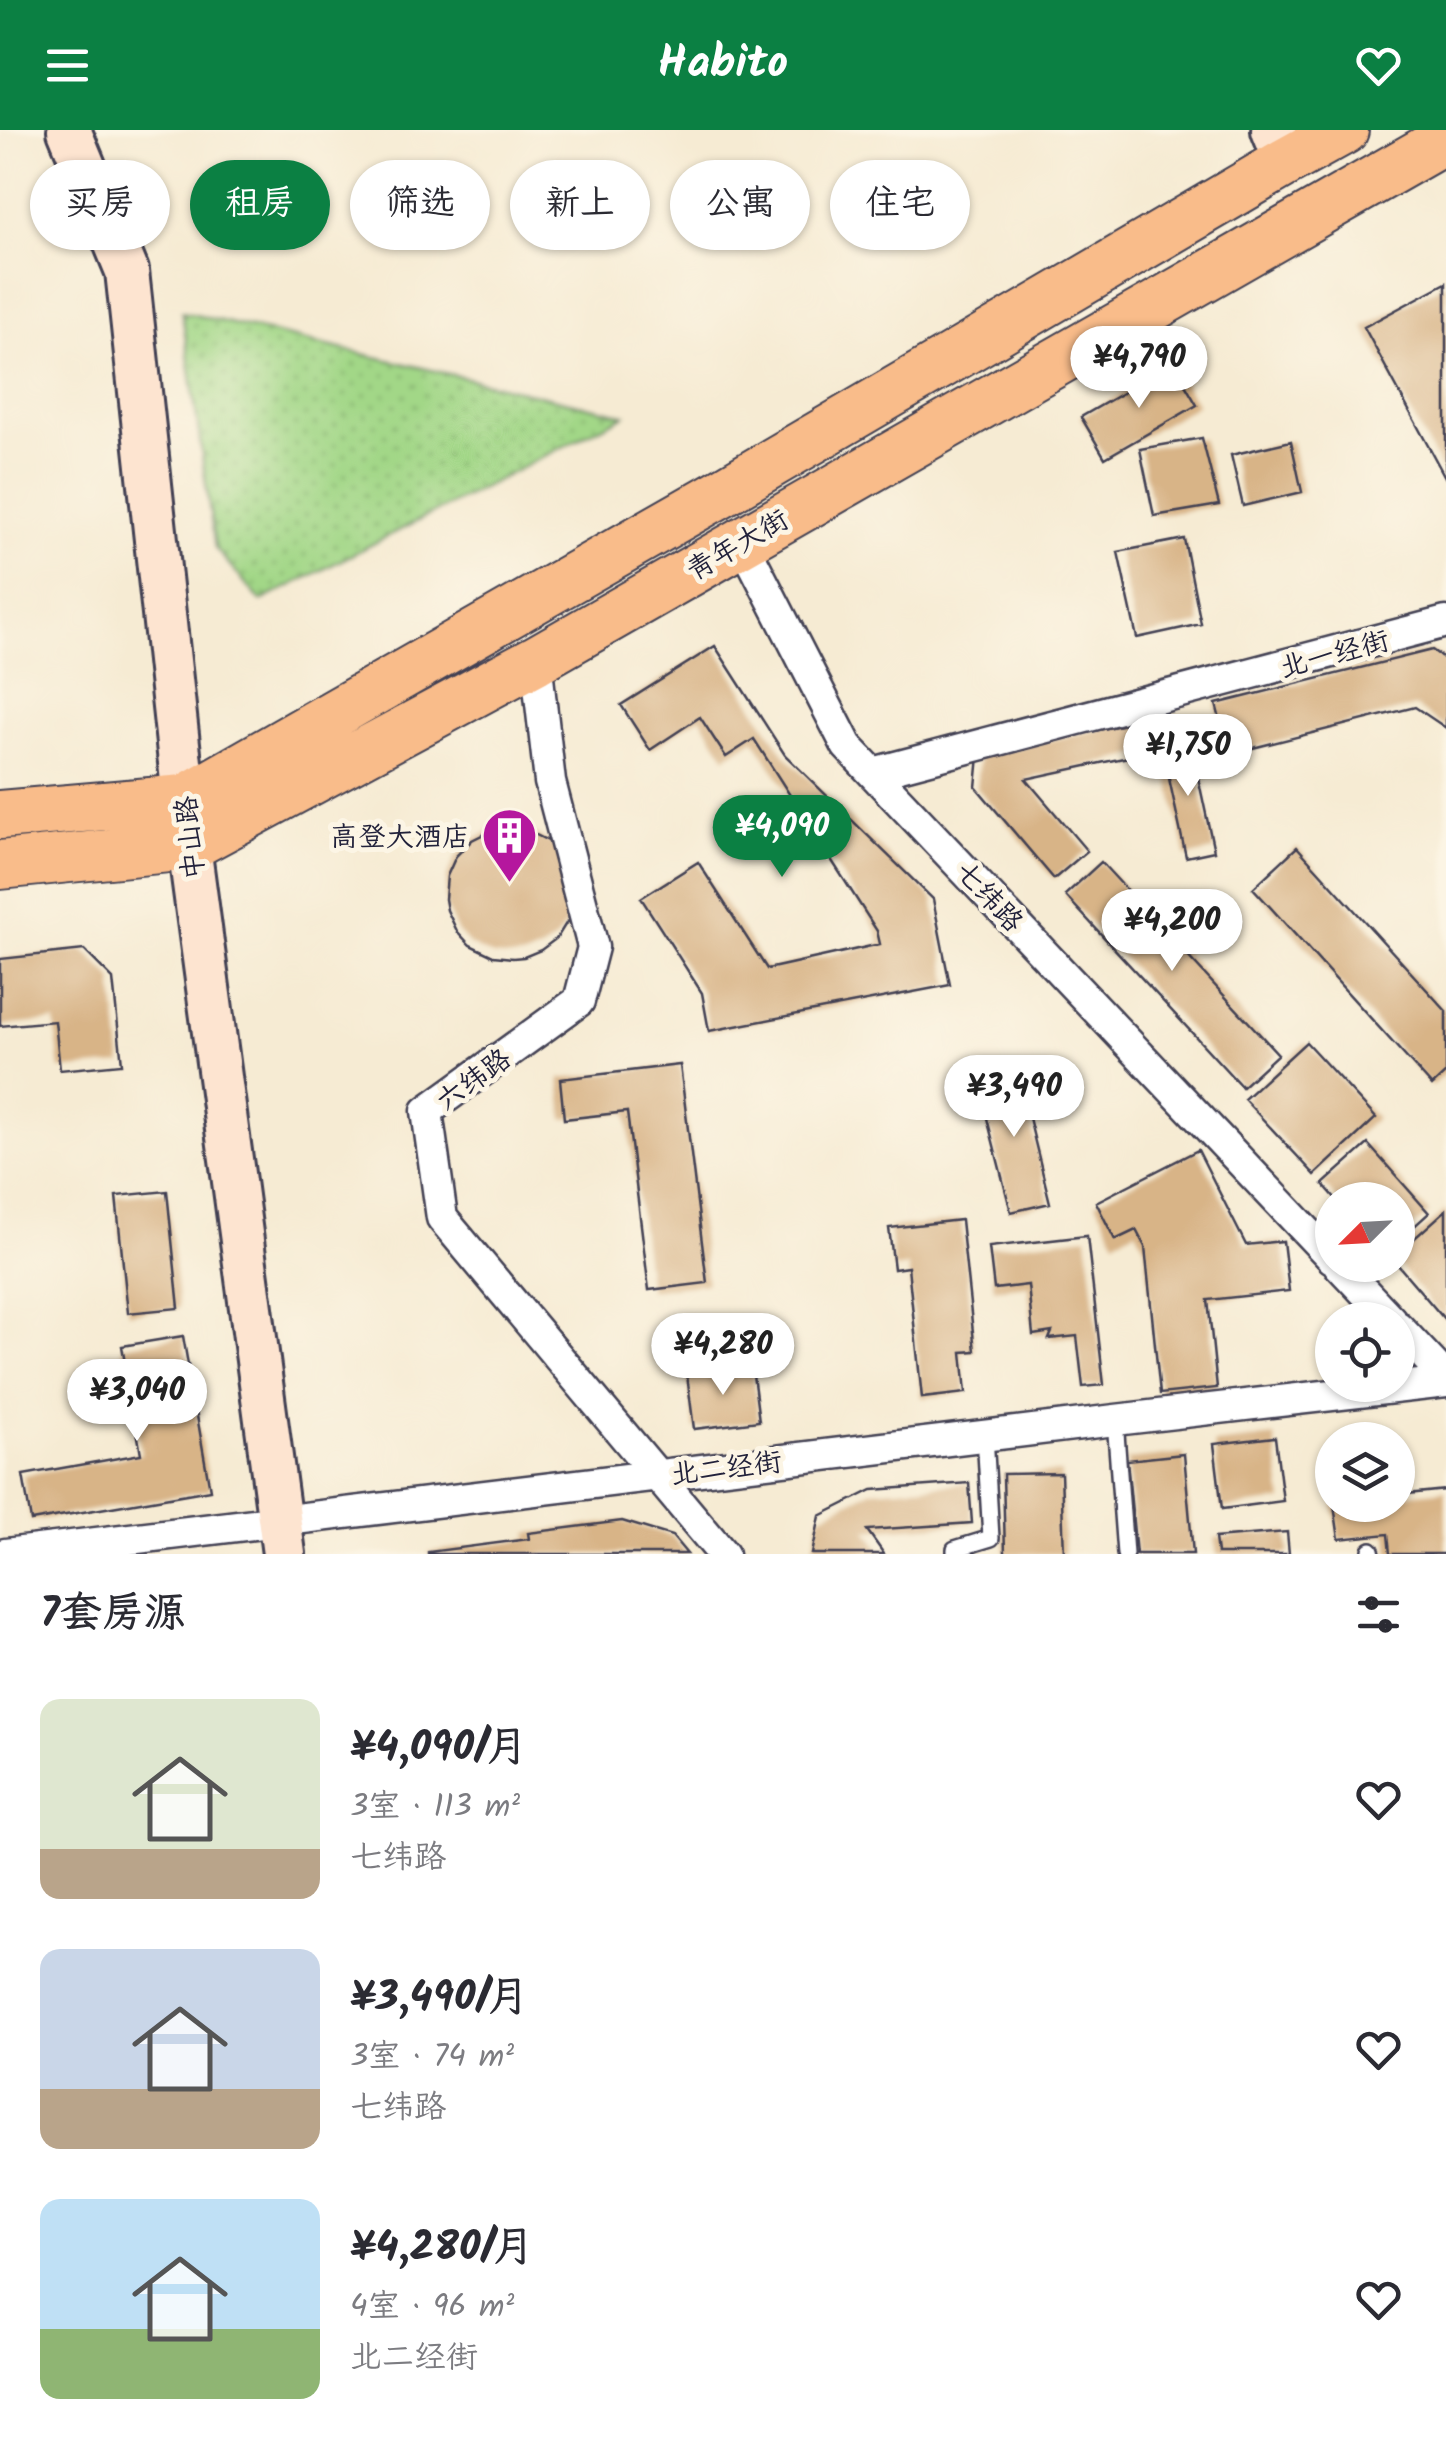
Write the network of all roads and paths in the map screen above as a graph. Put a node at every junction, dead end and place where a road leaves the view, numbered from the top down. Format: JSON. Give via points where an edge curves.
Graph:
{"nodes":[{"id":1,"x":69,"y":130,"type":"edge"},
{"id":2,"x":1344,"y":130,"type":"edge"},
{"id":3,"x":1446,"y":139,"type":"edge"},
{"id":4,"x":1280,"y":146,"type":"edge"},
{"id":5,"x":742,"y":541,"type":"junction"},
{"id":6,"x":1446,"y":622,"type":"edge"},
{"id":7,"x":536,"y":660,"type":"junction"},
{"id":8,"x":873,"y":773,"type":"junction"},
{"id":9,"x":184,"y":798,"type":"junction"},
{"id":10,"x":0,"y":815,"type":"edge"},
{"id":11,"x":189,"y":846,"type":"junction"},
{"id":12,"x":0,"y":865,"type":"edge"},
{"id":13,"x":1315,"y":1240,"type":"edge"},
{"id":14,"x":1355,"y":1282,"type":"edge"},
{"id":15,"x":1374,"y":1302,"type":"edge"},
{"id":16,"x":1415,"y":1346,"type":"edge"},
{"id":17,"x":1446,"y":1380,"type":"edge"},
{"id":18,"x":1115,"y":1420,"type":"junction"},
{"id":19,"x":985,"y":1435,"type":"junction"},
{"id":20,"x":658,"y":1475,"type":"junction"},
{"id":21,"x":282,"y":1537,"type":"edge"},
{"id":22,"x":6,"y":1554,"type":"edge"},
{"id":23,"x":723,"y":1554,"type":"edge"},
{"id":24,"x":955,"y":1554,"type":"edge"},
{"id":25,"x":1125,"y":1554,"type":"edge"}],
"edges":[{"from":1,"to":9,"type":"street","name":"中山路","via":[[127,271]]},
{"from":2,"to":4,"type":"main road","name":"青年大街"},
{"from":3,"to":5,"type":"main road","name":"青年大街"},
{"from":4,"to":9,"type":"main road","name":"青年大街","via":[[721,493]]},
{"from":5,"to":7,"type":"main road","name":"青年大街"},
{"from":5,"to":8,"type":"street","name":"七纬路","via":[[848,746]]},
{"from":6,"to":8,"type":"street","name":"北一经街"},
{"from":7,"to":11,"type":"main road","name":"青年大街"},
{"from":7,"to":20,"type":"street","name":"六纬路","via":[[550,782],[594,946],[580,1001],[427,1112],[442,1218]]},
{"from":8,"to":13,"type":"street","name":"七纬路"},
{"from":9,"to":10,"type":"main road","name":"青年大街"},
{"from":9,"to":11,"type":"street","name":"中山路"},
{"from":11,"to":12,"type":"main road","name":"青年大街"},
{"from":11,"to":21,"type":"street","name":"中山路"},
{"from":14,"to":15,"type":"street"},
{"from":16,"to":17,"type":"street"},
{"from":17,"to":18,"type":"street","name":"北二经街"},
{"from":18,"to":19,"type":"street","name":"北二经街"},
{"from":18,"to":25,"type":"lane"},
{"from":19,"to":20,"type":"street","name":"北二经街"},
{"from":19,"to":24,"type":"lane","via":[[992,1538]]},
{"from":20,"to":21,"type":"street","name":"北二经街"},
{"from":20,"to":23,"type":"street","name":"六纬路"},
{"from":21,"to":22,"type":"street","name":"北二经街"}]}
